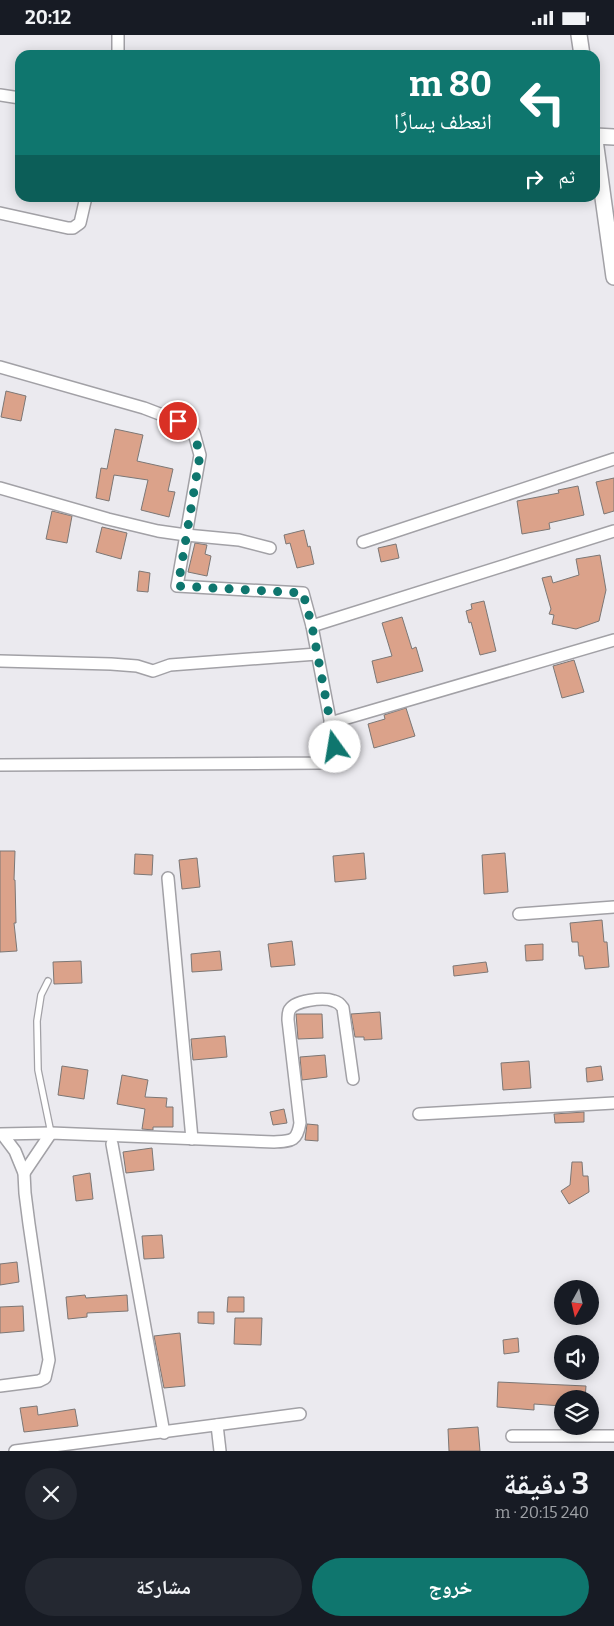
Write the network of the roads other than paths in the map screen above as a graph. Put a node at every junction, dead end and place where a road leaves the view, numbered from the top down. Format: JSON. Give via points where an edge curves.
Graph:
{"nodes":[{"id":1,"x":118,"y":35,"type":"edge"},
{"id":2,"x":579,"y":35,"type":"edge"},
{"id":3,"x":118,"y":50,"type":"edge"},
{"id":4,"x":581,"y":50,"type":"edge"},
{"id":5,"x":0,"y":95,"type":"edge"},
{"id":6,"x":15,"y":97,"type":"edge"},
{"id":7,"x":600,"y":136,"type":"edge"},
{"id":8,"x":614,"y":137,"type":"edge"},
{"id":9,"x":600,"y":176,"type":"edge"},
{"id":10,"x":85,"y":202,"type":"edge"},
{"id":11,"x":0,"y":213,"type":"edge"},
{"id":12,"x":614,"y":277,"type":"edge"},
{"id":13,"x":0,"y":367,"type":"edge"},
{"id":14,"x":614,"y":459,"type":"edge"},
{"id":15,"x":0,"y":487,"type":"edge"},
{"id":16,"x":614,"y":531,"type":"edge"},
{"id":17,"x":186,"y":535,"type":"junction"},
{"id":18,"x":363,"y":542,"type":"dead end"},
{"id":19,"x":270,"y":548,"type":"dead end"},
{"id":20,"x":312,"y":626,"type":"junction"},
{"id":21,"x":614,"y":640,"type":"edge"},
{"id":22,"x":317,"y":654,"type":"junction"},
{"id":23,"x":0,"y":661,"type":"edge"},
{"id":24,"x":330,"y":723,"type":"junction"},
{"id":25,"x":0,"y":765,"type":"edge"},
{"id":26,"x":168,"y":878,"type":"dead end"},
{"id":27,"x":614,"y":907,"type":"edge"},
{"id":28,"x":519,"y":914,"type":"dead end"},
{"id":29,"x":48,"y":981,"type":"dead end"},
{"id":30,"x":353,"y":1079,"type":"dead end"},
{"id":31,"x":614,"y":1103,"type":"edge"},
{"id":32,"x":418,"y":1114,"type":"dead end"},
{"id":33,"x":51,"y":1133,"type":"junction"},
{"id":34,"x":2,"y":1134,"type":"edge"},
{"id":35,"x":192,"y":1139,"type":"junction"},
{"id":36,"x":112,"y":1144,"type":"dead end"},
{"id":37,"x":24,"y":1173,"type":"junction"},
{"id":38,"x":0,"y":1385,"type":"edge"},
{"id":39,"x":300,"y":1414,"type":"dead end"},
{"id":40,"x":217,"y":1425,"type":"junction"},
{"id":41,"x":164,"y":1433,"type":"junction"},
{"id":42,"x":512,"y":1436,"type":"dead end"},
{"id":43,"x":614,"y":1436,"type":"edge"},
{"id":44,"x":16,"y":1451,"type":"edge"},
{"id":45,"x":220,"y":1451,"type":"edge"}],
"edges":[{"from":1,"to":3,"type":"street"},
{"from":2,"to":4,"type":"street"},
{"from":5,"to":6,"type":"street"},
{"from":7,"to":8,"type":"street"},
{"from":9,"to":12,"type":"street"},
{"from":10,"to":11,"type":"street","via":[[80,223],[68,229]]},
{"from":13,"to":17,"type":"street","via":[[144,408],[178,421],[194,433],[200,455]]},
{"from":14,"to":18,"type":"street"},
{"from":15,"to":17,"type":"street","via":[[108,519]]},
{"from":16,"to":20,"type":"street"},
{"from":17,"to":19,"type":"street","via":[[239,540]]},
{"from":17,"to":20,"type":"street","via":[[178,586],[303,593]]},
{"from":20,"to":22,"type":"street"},
{"from":21,"to":24,"type":"street"},
{"from":22,"to":23,"type":"street","via":[[170,665],[153,671],[110,664]]},
{"from":22,"to":24,"type":"street"},
{"from":24,"to":25,"type":"street","via":[[335,747],[320,763]]},
{"from":26,"to":35,"type":"street"},
{"from":27,"to":28,"type":"street"},
{"from":29,"to":33,"type":"lane","via":[[41,995],[37,1021],[38,1070]]},
{"from":30,"to":35,"type":"street","via":[[343,1008],[331,1000],[300,1003],[289,1011],[288,1019],[300,1123],[295,1138],[274,1142]]},
{"from":31,"to":32,"type":"street"},
{"from":33,"to":34,"type":"street"},
{"from":33,"to":35,"type":"street"},
{"from":33,"to":37,"type":"street"},
{"from":34,"to":37,"type":"street","via":[[15,1151]]},
{"from":36,"to":41,"type":"street"},
{"from":37,"to":38,"type":"street","via":[[49,1360],[45,1378]]},
{"from":39,"to":40,"type":"street"},
{"from":40,"to":41,"type":"street"},
{"from":40,"to":45,"type":"street"},
{"from":41,"to":44,"type":"street"},
{"from":42,"to":43,"type":"street"}]}
